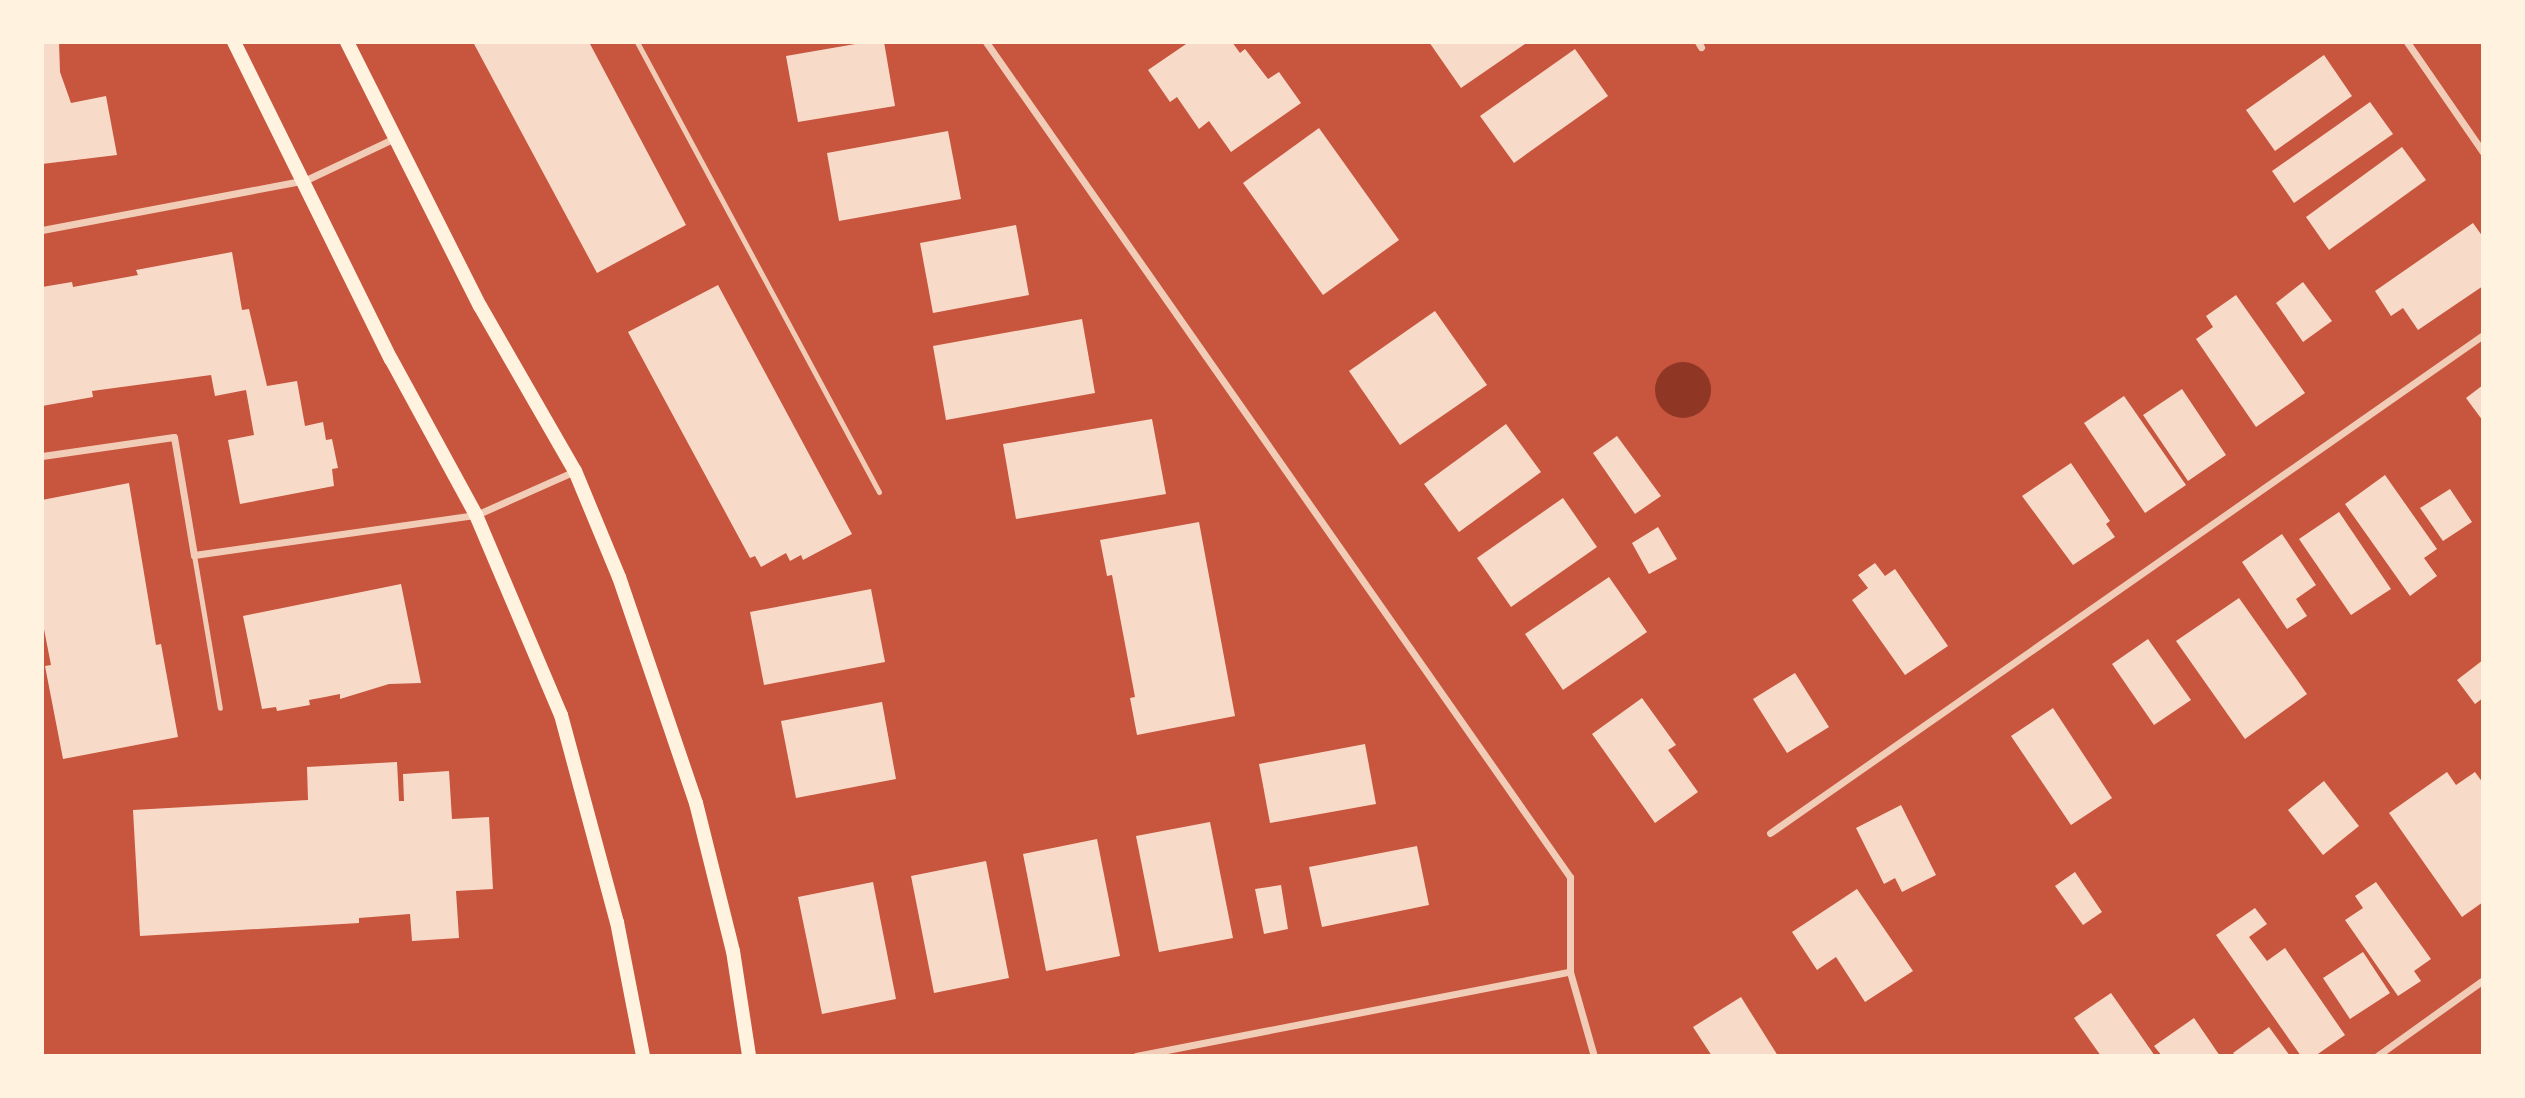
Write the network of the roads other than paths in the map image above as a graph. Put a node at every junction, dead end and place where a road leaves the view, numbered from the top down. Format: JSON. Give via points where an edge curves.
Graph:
{"nodes":[{"id":1,"x":234,"y":42,"type":"edge"},
{"id":2,"x":347,"y":42,"type":"edge"},
{"id":3,"x":637,"y":42,"type":"edge"},
{"id":4,"x":986,"y":42,"type":"edge"},
{"id":5,"x":2407,"y":42,"type":"edge"},
{"id":6,"x":398,"y":137,"type":"junction"},
{"id":7,"x":2483,"y":152,"type":"edge"},
{"id":8,"x":306,"y":180,"type":"junction"},
{"id":9,"x":42,"y":230,"type":"edge"},
{"id":10,"x":2483,"y":335,"type":"edge"},
{"id":11,"x":42,"y":456,"type":"edge"},
{"id":12,"x":575,"y":471,"type":"junction"},
{"id":13,"x":879,"y":492,"type":"dead end"},
{"id":14,"x":476,"y":515,"type":"junction"},
{"id":15,"x":194,"y":555,"type":"junction"},
{"id":16,"x":220,"y":708,"type":"dead end"},
{"id":17,"x":1770,"y":833,"type":"dead end"},
{"id":18,"x":1570,"y":972,"type":"junction"},
{"id":19,"x":2483,"y":981,"type":"edge"},
{"id":20,"x":643,"y":1056,"type":"edge"},
{"id":21,"x":749,"y":1056,"type":"edge"},
{"id":22,"x":1136,"y":1056,"type":"edge"},
{"id":23,"x":1594,"y":1056,"type":"edge"},
{"id":24,"x":2377,"y":1056,"type":"edge"}],
"edges":[{"from":1,"to":8,"type":"main road"},
{"from":2,"to":6,"type":"main road"},
{"from":3,"to":13,"type":"lane"},
{"from":4,"to":18,"type":"street","via":[[1570,877]]},
{"from":5,"to":7,"type":"street"},
{"from":6,"to":8,"type":"street"},
{"from":6,"to":12,"type":"main road","via":[[480,306]]},
{"from":8,"to":9,"type":"street"},
{"from":8,"to":14,"type":"main road","via":[[391,359]]},
{"from":10,"to":17,"type":"street"},
{"from":11,"to":15,"type":"street","via":[[174,436]]},
{"from":12,"to":14,"type":"street"},
{"from":12,"to":21,"type":"main road","via":[[619,577],[696,803],[733,951]]},
{"from":14,"to":15,"type":"street"},
{"from":14,"to":20,"type":"main road","via":[[561,715],[617,922]]},
{"from":15,"to":16,"type":"lane"},
{"from":18,"to":22,"type":"street"},
{"from":18,"to":23,"type":"street"},
{"from":19,"to":24,"type":"street"}]}
